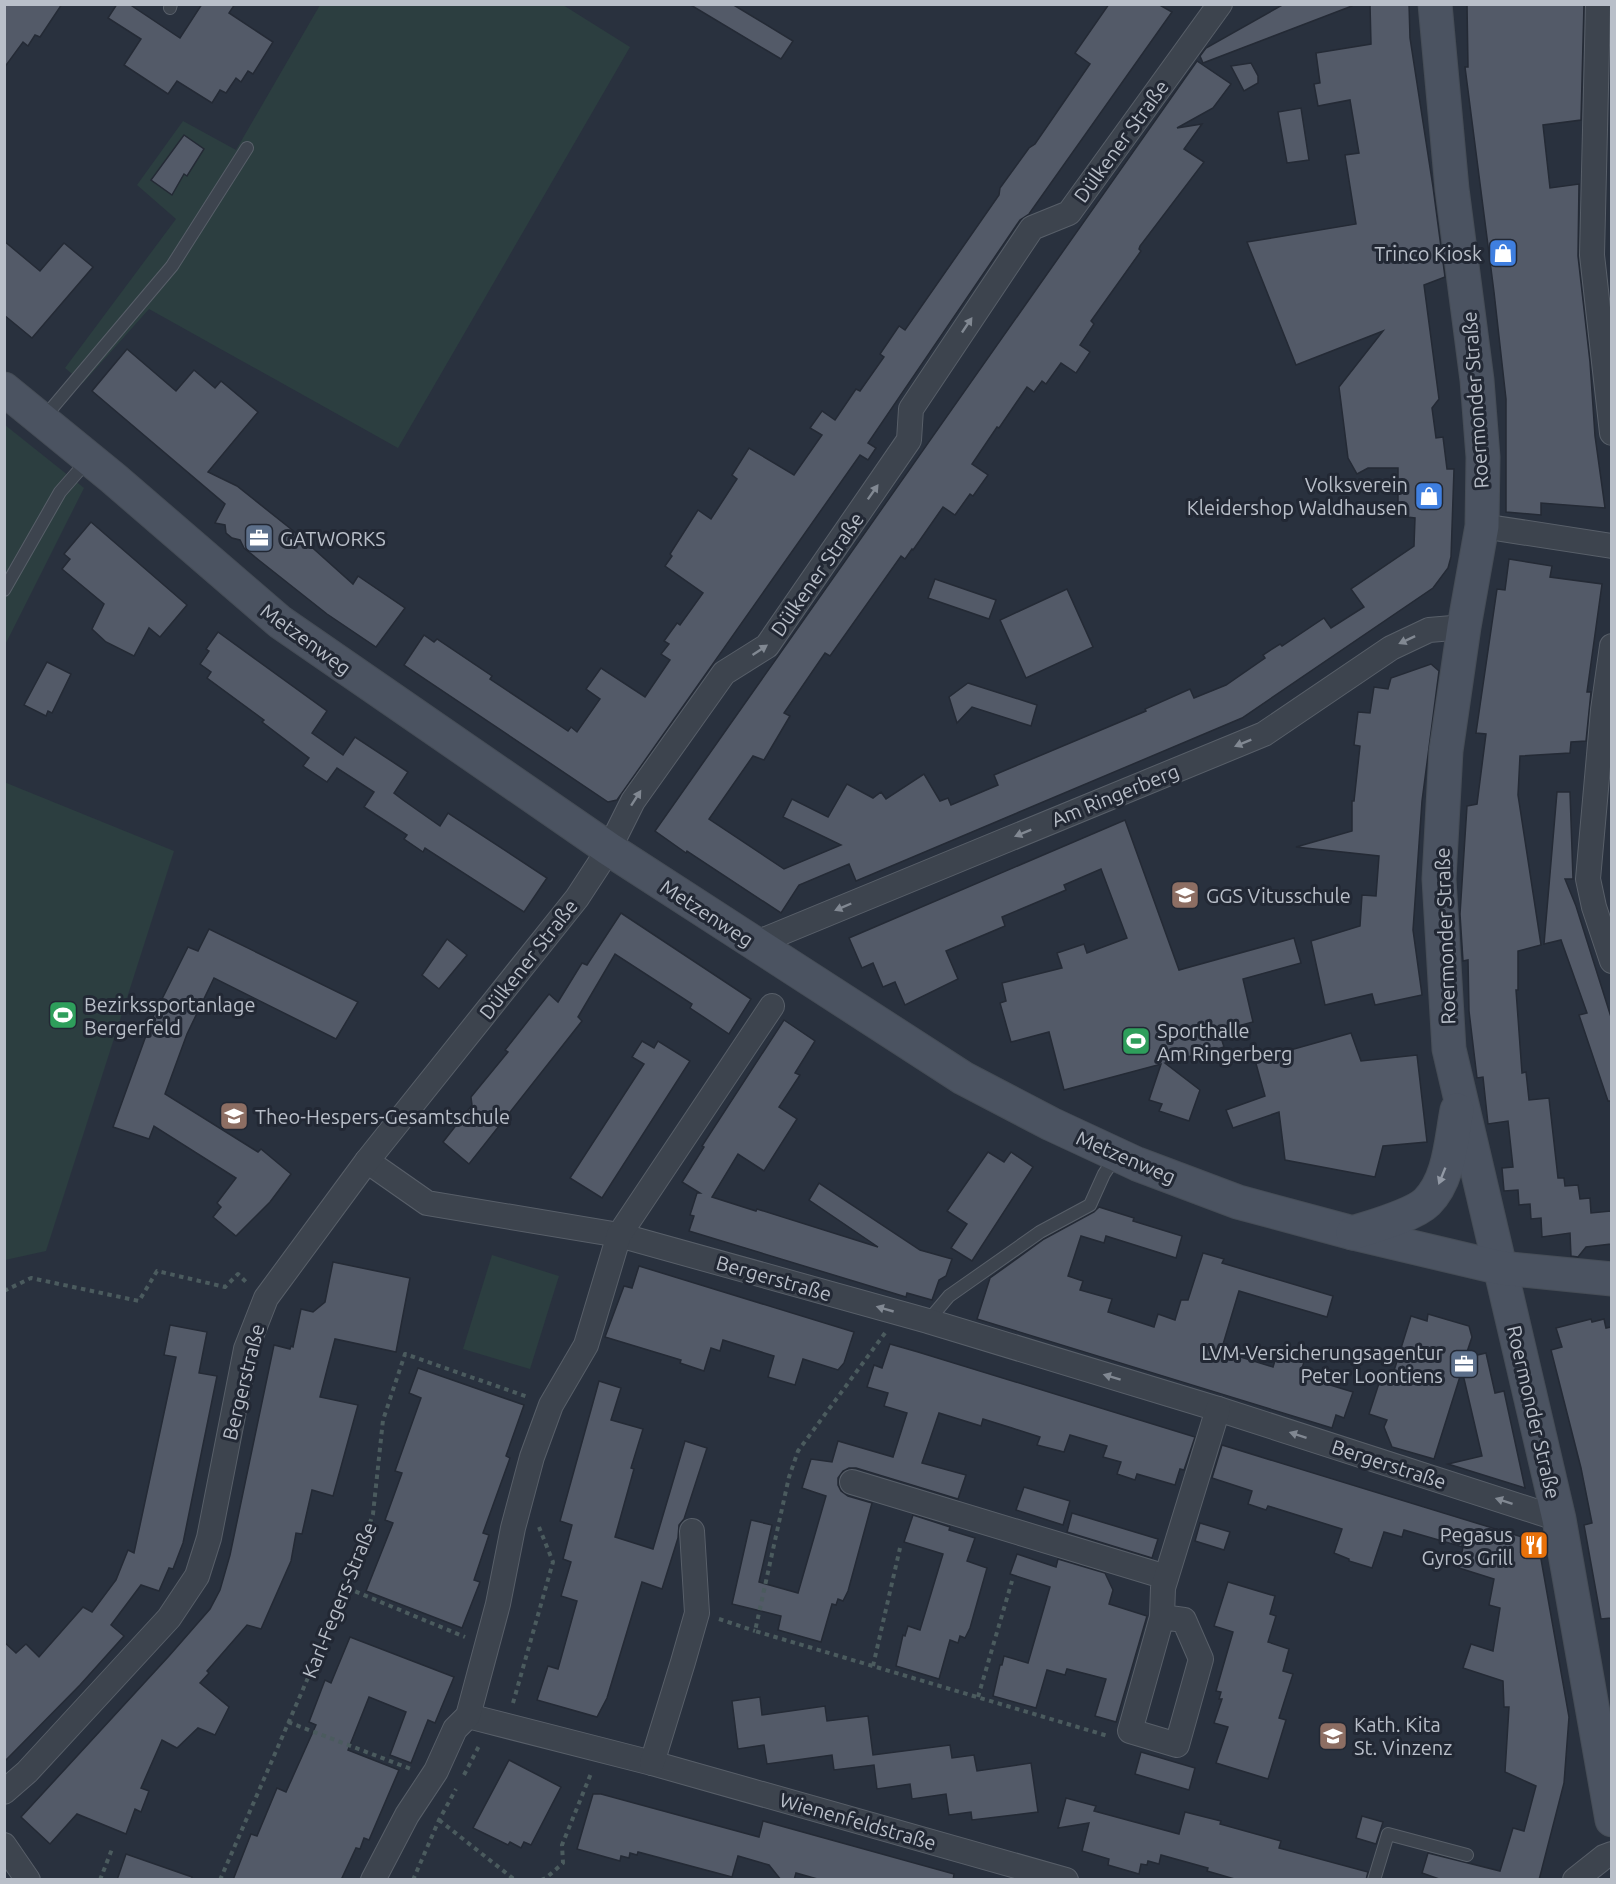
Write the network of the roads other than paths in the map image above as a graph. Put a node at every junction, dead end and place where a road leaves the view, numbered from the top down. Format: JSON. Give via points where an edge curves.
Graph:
{"nodes":[{"id":1,"x":1435,"y":4,"type":"edge"},
{"id":2,"x":1598,"y":4,"type":"edge"},
{"id":3,"x":1219,"y":5,"type":"edge"},
{"id":4,"x":247,"y":148,"type":"dead end"},
{"id":5,"x":4,"y":389,"type":"edge"},
{"id":6,"x":41,"y":420,"type":"junction"},
{"id":7,"x":1611,"y":433,"type":"edge"},
{"id":8,"x":89,"y":459,"type":"junction"},
{"id":9,"x":1482,"y":526,"type":"junction"},
{"id":10,"x":1611,"y":546,"type":"edge"},
{"id":11,"x":4,"y":590,"type":"edge"},
{"id":12,"x":1464,"y":627,"type":"junction"},
{"id":13,"x":1611,"y":646,"type":"edge"},
{"id":14,"x":609,"y":849,"type":"junction"},
{"id":15,"x":754,"y":945,"type":"junction"},
{"id":16,"x":1611,"y":961,"type":"edge"},
{"id":17,"x":772,"y":1006,"type":"dead end"},
{"id":18,"x":1459,"y":1099,"type":"junction"},
{"id":19,"x":1116,"y":1154,"type":"junction"},
{"id":20,"x":367,"y":1161,"type":"junction"},
{"id":21,"x":1353,"y":1233,"type":"junction"},
{"id":22,"x":620,"y":1235,"type":"junction"},
{"id":23,"x":1501,"y":1268,"type":"junction"},
{"id":24,"x":1611,"y":1279,"type":"edge"},
{"id":25,"x":928,"y":1321,"type":"junction"},
{"id":26,"x":1218,"y":1409,"type":"junction"},
{"id":27,"x":852,"y":1482,"type":"dead end"},
{"id":28,"x":1559,"y":1519,"type":"junction"},
{"id":29,"x":692,"y":1531,"type":"dead end"},
{"id":30,"x":1166,"y":1577,"type":"junction"},
{"id":31,"x":1162,"y":1617,"type":"junction"},
{"id":32,"x":468,"y":1716,"type":"junction"},
{"id":33,"x":651,"y":1763,"type":"junction"},
{"id":34,"x":4,"y":1792,"type":"edge"},
{"id":35,"x":1611,"y":1820,"type":"edge"},
{"id":36,"x":4,"y":1845,"type":"edge"},
{"id":37,"x":1611,"y":1854,"type":"edge"},
{"id":38,"x":1467,"y":1855,"type":"dead end"},
{"id":39,"x":1065,"y":1879,"type":"edge"},
{"id":40,"x":28,"y":1880,"type":"edge"},
{"id":41,"x":373,"y":1880,"type":"edge"},
{"id":42,"x":1374,"y":1880,"type":"edge"},
{"id":43,"x":1575,"y":1880,"type":"edge"}],
"edges":[{"from":1,"to":9,"type":"main road","name":"Roermonder Straße","via":[[1484,457]]},
{"from":2,"to":7,"type":"street","via":[[1592,255]]},
{"from":14,"to":3,"type":"street","name":"Dülkener Straße","one_way":true,"via":[[633,801],[724,673],[767,646],[909,440],[911,409],[1032,228],[1070,213]]},
{"from":4,"to":6,"type":"lane","via":[[172,266]]},
{"from":5,"to":6,"type":"main road","name":"Metzenweg"},
{"from":6,"to":8,"type":"main road","name":"Metzenweg"},
{"from":8,"to":11,"type":"lane","via":[[60,492]]},
{"from":8,"to":14,"type":"main road","name":"Metzenweg","via":[[280,622]]},
{"from":9,"to":10,"type":"street"},
{"from":9,"to":12,"type":"main road","name":"Roermonder Straße"},
{"from":12,"to":15,"type":"street","name":"Am Ringerberg","one_way":true,"via":[[1429,630],[1390,648],[1264,734]]},
{"from":12,"to":18,"type":"main road","name":"Roermonder Straße","via":[[1446,751],[1439,879],[1449,1048]]},
{"from":13,"to":16,"type":"street","via":[[1588,879]]},
{"from":14,"to":15,"type":"main road","name":"Metzenweg"},
{"from":14,"to":20,"type":"street","name":"Dülkener Straße","via":[[577,898]]},
{"from":15,"to":19,"type":"main road","name":"Metzenweg","via":[[963,1078]]},
{"from":17,"to":22,"type":"street"},
{"from":18,"to":21,"type":"main road","one_way":true,"via":[[1443,1178],[1426,1203]]},
{"from":18,"to":23,"type":"main road","name":"Roermonder Straße"},
{"from":19,"to":21,"type":"main road","name":"Metzenweg","via":[[1238,1202]]},
{"from":19,"to":25,"type":"lane","via":[[1090,1205],[1040,1232],[949,1296]]},
{"from":20,"to":22,"type":"street","name":"Bergerstraße","via":[[427,1203]]},
{"from":20,"to":34,"type":"street","name":"Bergerstraße","via":[[272,1289],[259,1314],[246,1349],[209,1538],[197,1575],[169,1618]]},
{"from":21,"to":23,"type":"main road","name":"Metzenweg"},
{"from":25,"to":22,"type":"street","name":"Bergerstraße","one_way":true},
{"from":22,"to":32,"type":"street","via":[[586,1345],[551,1405],[532,1457]]},
{"from":23,"to":24,"type":"main road","name":"Metzenweg"},
{"from":23,"to":28,"type":"main road","name":"Roermonder Straße"},
{"from":26,"to":25,"type":"street","name":"Bergerstraße","one_way":true},
{"from":28,"to":26,"type":"street","name":"Bergerstraße","one_way":true},
{"from":26,"to":30,"type":"street"},
{"from":27,"to":30,"type":"street"},
{"from":28,"to":35,"type":"main road","name":"Roermonder Straße"},
{"from":29,"to":33,"type":"street","via":[[697,1613]]},
{"from":30,"to":31,"type":"street"},
{"from":31,"to":31,"type":"street","via":[[1130,1731],[1177,1745],[1201,1659],[1184,1620]]},
{"from":32,"to":33,"type":"street","name":"Wienenfeldstraße"},
{"from":32,"to":41,"type":"street","via":[[454,1729],[432,1777]]},
{"from":33,"to":39,"type":"street","name":"Wienenfeldstraße"},
{"from":36,"to":40,"type":"street"},
{"from":37,"to":43,"type":"street"},
{"from":38,"to":42,"type":"lane","via":[[1388,1834]]}]}
